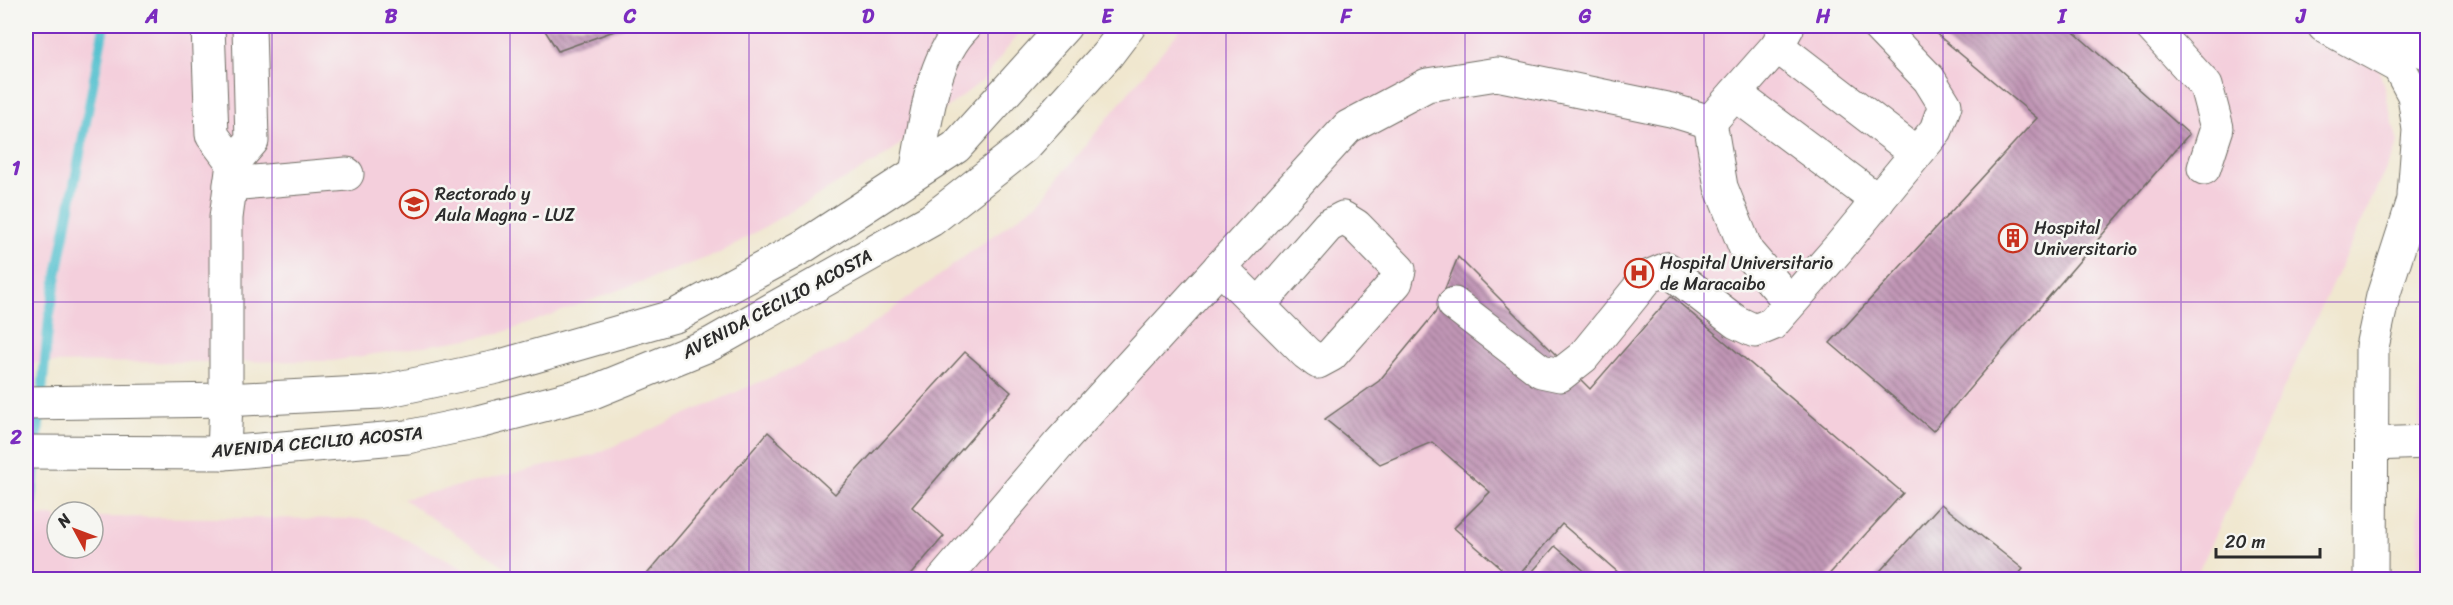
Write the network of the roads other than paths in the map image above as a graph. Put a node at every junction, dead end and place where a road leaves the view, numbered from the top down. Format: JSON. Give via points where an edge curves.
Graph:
{"nodes":[{"id":1,"x":208,"y":26,"type":"edge"},
{"id":2,"x":249,"y":26,"type":"edge"},
{"id":3,"x":965,"y":26,"type":"edge"},
{"id":4,"x":1065,"y":26,"type":"edge"},
{"id":5,"x":1129,"y":26,"type":"edge"},
{"id":6,"x":1878,"y":26,"type":"edge"},
{"id":7,"x":2151,"y":26,"type":"edge"},
{"id":8,"x":2324,"y":26,"type":"edge"},
{"id":9,"x":2373,"y":26,"type":"edge"},
{"id":10,"x":1783,"y":36,"type":"edge"},
{"id":11,"x":2427,"y":52,"type":"edge"},
{"id":12,"x":1735,"y":94,"type":"junction"},
{"id":13,"x":1710,"y":122,"type":"junction"},
{"id":14,"x":1916,"y":153,"type":"junction"},
{"id":15,"x":2204,"y":168,"type":"dead end"},
{"id":16,"x":2427,"y":171,"type":"edge"},
{"id":17,"x":916,"y":172,"type":"junction"},
{"id":18,"x":232,"y":174,"type":"junction"},
{"id":19,"x":347,"y":174,"type":"dead end"},
{"id":20,"x":1878,"y":201,"type":"junction"},
{"id":21,"x":2420,"y":207,"type":"edge"},
{"id":22,"x":1220,"y":267,"type":"junction"},
{"id":23,"x":1790,"y":302,"type":"junction"},
{"id":24,"x":1454,"y":304,"type":"dead end"},
{"id":25,"x":1259,"y":306,"type":"dead end"},
{"id":26,"x":226,"y":400,"type":"junction"},
{"id":27,"x":26,"y":403,"type":"edge"},
{"id":28,"x":2427,"y":442,"type":"edge"},
{"id":29,"x":2372,"y":444,"type":"junction"},
{"id":30,"x":26,"y":452,"type":"edge"},
{"id":31,"x":224,"y":453,"type":"junction"},
{"id":32,"x":943,"y":579,"type":"edge"},
{"id":33,"x":2372,"y":579,"type":"edge"}],
"edges":[{"from":1,"to":18,"type":"street","via":[[212,135]]},
{"from":2,"to":18,"type":"street","via":[[252,141]]},
{"from":3,"to":17,"type":"street","via":[[954,36],[937,72]]},
{"from":4,"to":17,"type":"street","name":"AVENIDA CECILIO ACOSTA","via":[[956,147]]},
{"from":5,"to":31,"type":"street","name":"AVENIDA CECILIO ACOSTA","via":[[1024,147],[931,220],[711,344],[593,392],[478,422],[407,437]]},
{"from":6,"to":14,"type":"street","via":[[1929,80],[1945,105],[1936,130]]},
{"from":7,"to":15,"type":"street","via":[[2206,86],[2217,128]]},
{"from":8,"to":21,"type":"street","via":[[2399,66],[2414,95],[2420,130]]},
{"from":9,"to":11,"type":"street"},
{"from":10,"to":12,"type":"street"},
{"from":10,"to":14,"type":"street"},
{"from":12,"to":13,"type":"street"},
{"from":12,"to":20,"type":"street"},
{"from":13,"to":22,"type":"street","via":[[1671,110],[1497,74],[1427,85],[1348,127]]},
{"from":13,"to":23,"type":"street","via":[[1721,187],[1747,252]]},
{"from":14,"to":20,"type":"street"},
{"from":16,"to":21,"type":"street"},
{"from":17,"to":26,"type":"street","name":"AVENIDA CECILIO ACOSTA","via":[[804,246],[675,316],[497,367],[380,392]]},
{"from":18,"to":19,"type":"street"},
{"from":18,"to":26,"type":"street","via":[[226,218]]},
{"from":20,"to":23,"type":"street"},
{"from":21,"to":29,"type":"street","via":[[2397,251],[2372,347]]},
{"from":22,"to":25,"type":"street"},
{"from":22,"to":32,"type":"street"},
{"from":23,"to":24,"type":"street","via":[[1772,324],[1755,331],[1736,322],[1666,269],[1648,277],[1583,357],[1560,375],[1541,370]]},
{"from":26,"to":27,"type":"street","name":"AVENIDA CECILIO ACOSTA"},
{"from":26,"to":31,"type":"street"},
{"from":28,"to":29,"type":"street"},
{"from":29,"to":33,"type":"street"},
{"from":30,"to":31,"type":"street","name":"AVENIDA CECILIO ACOSTA"}]}
